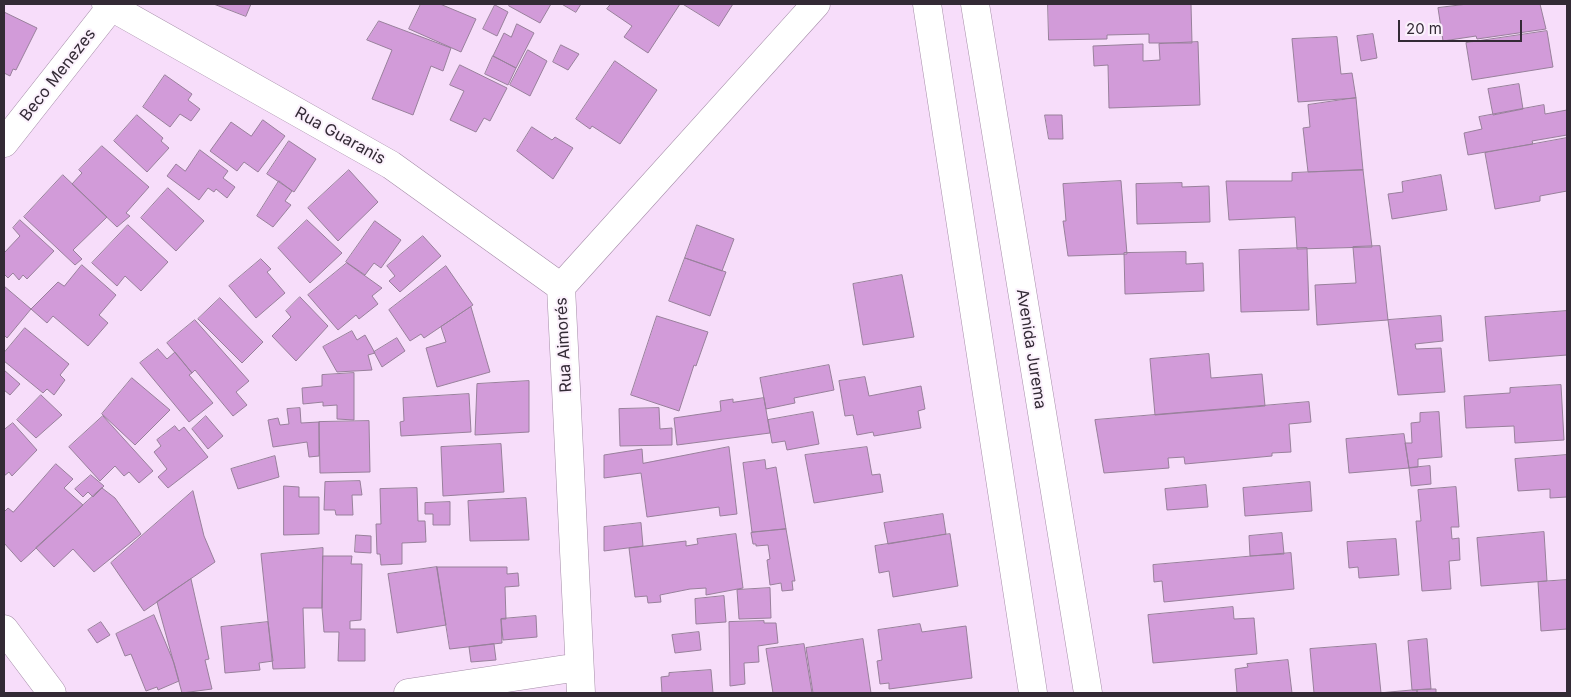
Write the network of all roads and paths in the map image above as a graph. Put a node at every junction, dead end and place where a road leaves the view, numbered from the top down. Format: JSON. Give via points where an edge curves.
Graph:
{"nodes":[{"id":1,"x":816,"y":4,"type":"edge"},
{"id":2,"x":927,"y":4,"type":"edge"},
{"id":3,"x":975,"y":4,"type":"edge"},
{"id":4,"x":108,"y":6,"type":"edge"},
{"id":5,"x":4,"y":143,"type":"edge"},
{"id":6,"x":561,"y":287,"type":"junction"},
{"id":7,"x":4,"y":630,"type":"edge"},
{"id":8,"x":580,"y":680,"type":"edge"},
{"id":9,"x":52,"y":693,"type":"edge"},
{"id":10,"x":408,"y":693,"type":"edge"},
{"id":11,"x":1034,"y":693,"type":"edge"},
{"id":12,"x":1088,"y":693,"type":"edge"}],
"edges":[{"from":1,"to":6,"type":"street","name":"Rua Aimorés"},
{"from":2,"to":11,"type":"street"},
{"from":3,"to":12,"type":"street","name":"Avenida Jurema"},
{"from":4,"to":5,"type":"street","name":"Beco Menezes"},
{"from":4,"to":6,"type":"street","name":"Rua Guaranis","via":[[391,165]]},
{"from":6,"to":8,"type":"street","name":"Rua Aimorés"},
{"from":7,"to":9,"type":"street"},
{"from":8,"to":10,"type":"street"}]}
